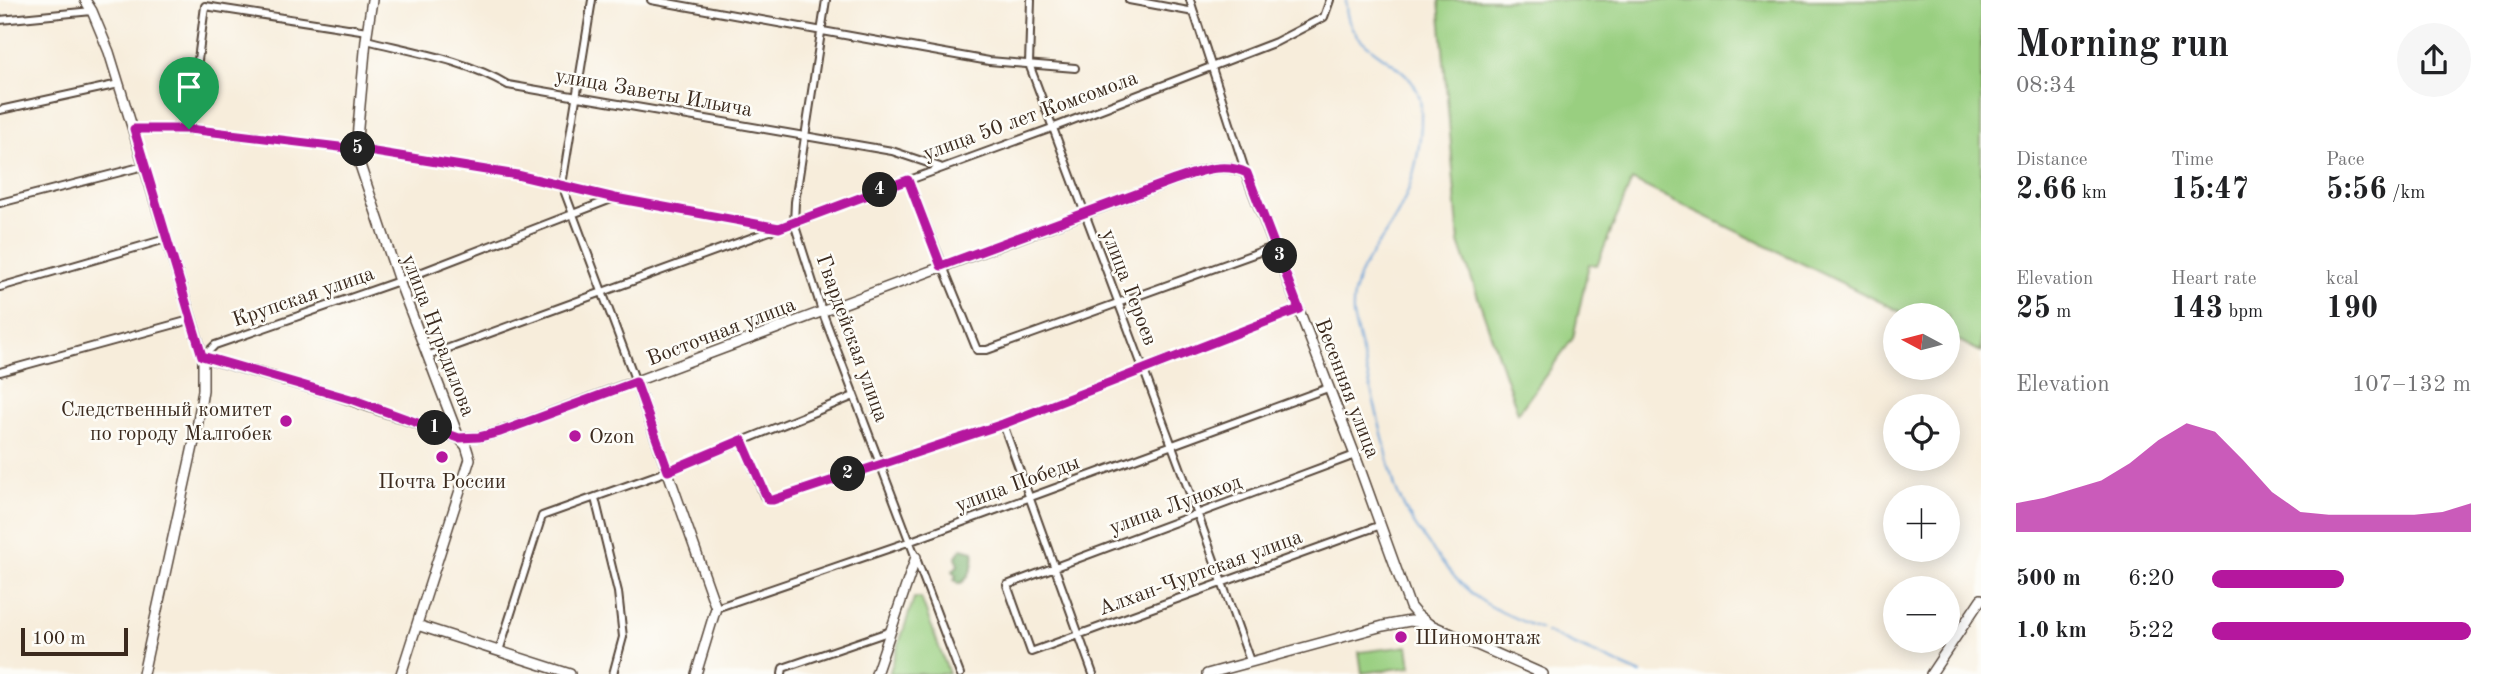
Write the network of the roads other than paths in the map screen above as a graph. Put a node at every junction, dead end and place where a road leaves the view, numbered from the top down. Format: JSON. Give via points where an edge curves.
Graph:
{"nodes":[{"id":1,"x":85,"y":0,"type":"edge"},
{"id":2,"x":372,"y":0,"type":"edge"},
{"id":3,"x":592,"y":0,"type":"edge"},
{"id":4,"x":651,"y":0,"type":"edge"},
{"id":5,"x":827,"y":0,"type":"edge"},
{"id":6,"x":1031,"y":0,"type":"edge"},
{"id":7,"x":1129,"y":0,"type":"edge"},
{"id":8,"x":1190,"y":0,"type":"edge"},
{"id":9,"x":1330,"y":0,"type":"edge"},
{"id":10,"x":92,"y":11,"type":"junction"},
{"id":11,"x":1194,"y":12,"type":"junction"},
{"id":12,"x":0,"y":20,"type":"edge"},
{"id":13,"x":822,"y":31,"type":"junction"},
{"id":14,"x":367,"y":35,"type":"junction"},
{"id":15,"x":1029,"y":64,"type":"junction"},
{"id":16,"x":1212,"y":66,"type":"junction"},
{"id":17,"x":1075,"y":68,"type":"dead end"},
{"id":18,"x":119,"y":83,"type":"junction"},
{"id":19,"x":576,"y":97,"type":"junction"},
{"id":20,"x":0,"y":110,"type":"edge"},
{"id":21,"x":1052,"y":128,"type":"junction"},
{"id":22,"x":134,"y":129,"type":"junction"},
{"id":23,"x":189,"y":129,"type":"junction"},
{"id":24,"x":806,"y":136,"type":"junction"},
{"id":25,"x":356,"y":149,"type":"junction"},
{"id":26,"x":144,"y":166,"type":"junction"},
{"id":27,"x":940,"y":167,"type":"junction"},
{"id":28,"x":1247,"y":173,"type":"junction"},
{"id":29,"x":908,"y":180,"type":"junction"},
{"id":30,"x":562,"y":185,"type":"junction"},
{"id":31,"x":615,"y":198,"type":"junction"},
{"id":32,"x":0,"y":203,"type":"edge"},
{"id":33,"x":572,"y":213,"type":"junction"},
{"id":34,"x":1084,"y":215,"type":"junction"},
{"id":35,"x":794,"y":223,"type":"junction"},
{"id":36,"x":779,"y":228,"type":"junction"},
{"id":37,"x":166,"y":239,"type":"junction"},
{"id":38,"x":1276,"y":246,"type":"junction"},
{"id":39,"x":941,"y":266,"type":"junction"},
{"id":40,"x":399,"y":281,"type":"junction"},
{"id":41,"x":0,"y":287,"type":"edge"},
{"id":42,"x":601,"y":291,"type":"junction"},
{"id":43,"x":1118,"y":302,"type":"junction"},
{"id":44,"x":1299,"y":309,"type":"junction"},
{"id":45,"x":822,"y":311,"type":"junction"},
{"id":46,"x":191,"y":320,"type":"junction"},
{"id":47,"x":202,"y":356,"type":"junction"},
{"id":48,"x":427,"y":356,"type":"junction"},
{"id":49,"x":1143,"y":369,"type":"junction"},
{"id":50,"x":0,"y":372,"type":"edge"},
{"id":51,"x":636,"y":382,"type":"junction"},
{"id":52,"x":1328,"y":388,"type":"junction"},
{"id":53,"x":854,"y":396,"type":"junction"},
{"id":54,"x":1003,"y":424,"type":"junction"},
{"id":55,"x":479,"y":437,"type":"junction"},
{"id":56,"x":459,"y":438,"type":"junction"},
{"id":57,"x":742,"y":440,"type":"junction"},
{"id":58,"x":1172,"y":444,"type":"junction"},
{"id":59,"x":469,"y":454,"type":"junction"},
{"id":60,"x":1355,"y":455,"type":"junction"},
{"id":61,"x":879,"y":463,"type":"junction"},
{"id":62,"x":668,"y":471,"type":"junction"},
{"id":63,"x":1029,"y":497,"type":"junction"},
{"id":64,"x":595,"y":498,"type":"junction"},
{"id":65,"x":1198,"y":514,"type":"junction"},
{"id":66,"x":1381,"y":525,"type":"junction"},
{"id":67,"x":911,"y":541,"type":"junction"},
{"id":68,"x":916,"y":557,"type":"junction"},
{"id":69,"x":1053,"y":566,"type":"junction"},
{"id":70,"x":1222,"y":583,"type":"junction"},
{"id":71,"x":1981,"y":599,"type":"edge"},
{"id":72,"x":716,"y":608,"type":"junction"},
{"id":73,"x":1429,"y":624,"type":"junction"},
{"id":74,"x":417,"y":625,"type":"junction"},
{"id":75,"x":891,"y":631,"type":"junction"},
{"id":76,"x":1078,"y":634,"type":"junction"},
{"id":77,"x":499,"y":651,"type":"junction"},
{"id":78,"x":1031,"y":652,"type":"joint"},
{"id":79,"x":1250,"y":661,"type":"junction"},
{"id":80,"x":143,"y":674,"type":"edge"},
{"id":81,"x":401,"y":674,"type":"edge"},
{"id":82,"x":570,"y":674,"type":"edge"},
{"id":83,"x":613,"y":674,"type":"edge"},
{"id":84,"x":696,"y":674,"type":"edge"},
{"id":85,"x":782,"y":674,"type":"edge"},
{"id":86,"x":876,"y":674,"type":"edge"},
{"id":87,"x":960,"y":674,"type":"edge"},
{"id":88,"x":1093,"y":674,"type":"edge"},
{"id":89,"x":1207,"y":674,"type":"edge"},
{"id":90,"x":1543,"y":674,"type":"edge"},
{"id":91,"x":1931,"y":674,"type":"edge"}],
"edges":[{"from":1,"to":10,"type":"street"},
{"from":2,"to":14,"type":"street","name":"улица Нурадилова"},
{"from":3,"to":19,"type":"street"},
{"from":4,"to":13,"type":"street"},
{"from":5,"to":13,"type":"street","name":"Гвардейская улица"},
{"from":6,"to":15,"type":"street","name":"улица Героев"},
{"from":7,"to":11,"type":"street"},
{"from":8,"to":11,"type":"street","name":"Весенняя улица"},
{"from":9,"to":16,"type":"street","name":"улица 50 лет Комсомола","via":[[1324,17],[1276,42]]},
{"from":10,"to":12,"type":"street"},
{"from":10,"to":18,"type":"street"},
{"from":11,"to":16,"type":"street","name":"Весенняя улица"},
{"from":13,"to":15,"type":"street"},
{"from":13,"to":24,"type":"street","name":"Гвардейская улица"},
{"from":14,"to":19,"type":"street","name":"улица Заветы Ильича","via":[[489,73],[508,85]]},
{"from":14,"to":23,"type":"street","name":"улица Заветы Ильича","via":[[205,6]]},
{"from":14,"to":25,"type":"street","name":"улица Нурадилова"},
{"from":15,"to":17,"type":"street"},
{"from":15,"to":21,"type":"street","name":"улица Героев"},
{"from":16,"to":21,"type":"street","name":"улица 50 лет Комсомола"},
{"from":16,"to":28,"type":"street","name":"Весенняя улица"},
{"from":18,"to":20,"type":"street"},
{"from":18,"to":22,"type":"street"},
{"from":19,"to":24,"type":"street","name":"улица Заветы Ильича"},
{"from":19,"to":30,"type":"street"},
{"from":21,"to":27,"type":"street","name":"улица 50 лет Комсомола"},
{"from":21,"to":34,"type":"street","name":"улица Героев"},
{"from":22,"to":23,"type":"street"},
{"from":22,"to":26,"type":"street"},
{"from":23,"to":25,"type":"street"},
{"from":24,"to":27,"type":"street","name":"улица Заветы Ильича","via":[[892,150]]},
{"from":24,"to":35,"type":"street","name":"Гвардейская улица"},
{"from":25,"to":30,"type":"street"},
{"from":25,"to":40,"type":"street","name":"улица Нурадилова"},
{"from":26,"to":32,"type":"street"},
{"from":26,"to":37,"type":"street"},
{"from":27,"to":29,"type":"street","name":"улица 50 лет Комсомола"},
{"from":28,"to":34,"type":"street","name":"Восточная улица","via":[[1229,167],[1209,169]]},
{"from":28,"to":38,"type":"street","name":"Весенняя улица"},
{"from":29,"to":35,"type":"street","name":"улица 50 лет Комсомола"},
{"from":29,"to":39,"type":"street"},
{"from":30,"to":31,"type":"street"},
{"from":30,"to":33,"type":"street"},
{"from":31,"to":33,"type":"street","name":"Крупская улица"},
{"from":31,"to":36,"type":"street"},
{"from":33,"to":40,"type":"street","name":"Крупская улица"},
{"from":33,"to":42,"type":"street"},
{"from":34,"to":39,"type":"street","name":"Восточная улица"},
{"from":34,"to":43,"type":"street","name":"улица Героев"},
{"from":35,"to":36,"type":"street","name":"улица 50 лет Комсомола"},
{"from":35,"to":45,"type":"street","name":"Гвардейская улица"},
{"from":36,"to":42,"type":"street","name":"улица 50 лет Комсомола"},
{"from":37,"to":41,"type":"street"},
{"from":37,"to":46,"type":"street"},
{"from":38,"to":43,"type":"street"},
{"from":38,"to":44,"type":"street","name":"Весенняя улица"},
{"from":39,"to":43,"type":"street","via":[[977,350]]},
{"from":39,"to":45,"type":"street","name":"Восточная улица"},
{"from":40,"to":47,"type":"street","name":"Крупская улица","via":[[215,345]]},
{"from":40,"to":48,"type":"street","name":"улица Нурадилова"},
{"from":42,"to":48,"type":"street","name":"улица 50 лет Комсомола"},
{"from":42,"to":51,"type":"street"},
{"from":43,"to":49,"type":"street","name":"улица Героев"},
{"from":44,"to":49,"type":"street"},
{"from":44,"to":52,"type":"street","name":"Весенняя улица"},
{"from":45,"to":51,"type":"street","name":"Восточная улица"},
{"from":45,"to":53,"type":"street","name":"Гвардейская улица"},
{"from":46,"to":47,"type":"street"},
{"from":46,"to":50,"type":"street"},
{"from":47,"to":56,"type":"street","name":"Восточная улица","via":[[354,400]]},
{"from":47,"to":80,"type":"street","via":[[204,390],[197,428]]},
{"from":48,"to":56,"type":"street","name":"улица Нурадилова"},
{"from":49,"to":54,"type":"street"},
{"from":49,"to":58,"type":"street","name":"улица Героев"},
{"from":51,"to":55,"type":"street","name":"Восточная улица"},
{"from":51,"to":62,"type":"street"},
{"from":52,"to":58,"type":"street","name":"улица Победы"},
{"from":52,"to":60,"type":"street","name":"Весенняя улица"},
{"from":53,"to":57,"type":"street"},
{"from":53,"to":61,"type":"street","name":"Гвардейская улица"},
{"from":54,"to":61,"type":"street"},
{"from":54,"to":63,"type":"street"},
{"from":55,"to":56,"type":"street","name":"Восточная улица"},
{"from":55,"to":59,"type":"street"},
{"from":56,"to":59,"type":"street","name":"улица Нурадилова"},
{"from":57,"to":61,"type":"street","via":[[768,500]]},
{"from":57,"to":62,"type":"street"},
{"from":58,"to":63,"type":"street","name":"улица Победы"},
{"from":58,"to":65,"type":"street","name":"улица Героев"},
{"from":59,"to":74,"type":"street"},
{"from":60,"to":65,"type":"street","name":"улица Луноход"},
{"from":60,"to":66,"type":"street","name":"Весенняя улица"},
{"from":61,"to":67,"type":"street","name":"Гвардейская улица"},
{"from":62,"to":64,"type":"street"},
{"from":62,"to":72,"type":"street"},
{"from":63,"to":67,"type":"street","name":"улица Победы"},
{"from":63,"to":69,"type":"street"},
{"from":64,"to":77,"type":"street","via":[[542,516]]},
{"from":64,"to":83,"type":"street","via":[[618,592],[623,637]]},
{"from":65,"to":69,"type":"street","name":"улица Луноход"},
{"from":65,"to":70,"type":"street","name":"улица Героев"},
{"from":66,"to":70,"type":"street","name":"Алхан-Чуртская улица"},
{"from":66,"to":73,"type":"street","name":"Весенняя улица","via":[[1410,607]]},
{"from":67,"to":68,"type":"street","name":"Гвардейская улица"},
{"from":67,"to":72,"type":"street","name":"улица Победы"},
{"from":68,"to":75,"type":"street"},
{"from":68,"to":87,"type":"street","name":"Гвардейская улица"},
{"from":69,"to":76,"type":"street"},
{"from":69,"to":78,"type":"street","name":"улица Луноход","via":[[1007,584]]},
{"from":70,"to":76,"type":"street","name":"Алхан-Чуртская улица"},
{"from":70,"to":79,"type":"street","name":"улица Героев"},
{"from":71,"to":91,"type":"street"},
{"from":72,"to":84,"type":"street"},
{"from":73,"to":79,"type":"street","via":[[1396,623]]},
{"from":73,"to":90,"type":"street","name":"Весенняя улица"},
{"from":74,"to":77,"type":"street"},
{"from":74,"to":81,"type":"street"},
{"from":75,"to":85,"type":"street","via":[[783,668]]},
{"from":75,"to":86,"type":"street"},
{"from":76,"to":78,"type":"street","name":"Алхан-Чуртская улица"},
{"from":76,"to":88,"type":"street"},
{"from":77,"to":82,"type":"street"},
{"from":79,"to":89,"type":"street"}]}
